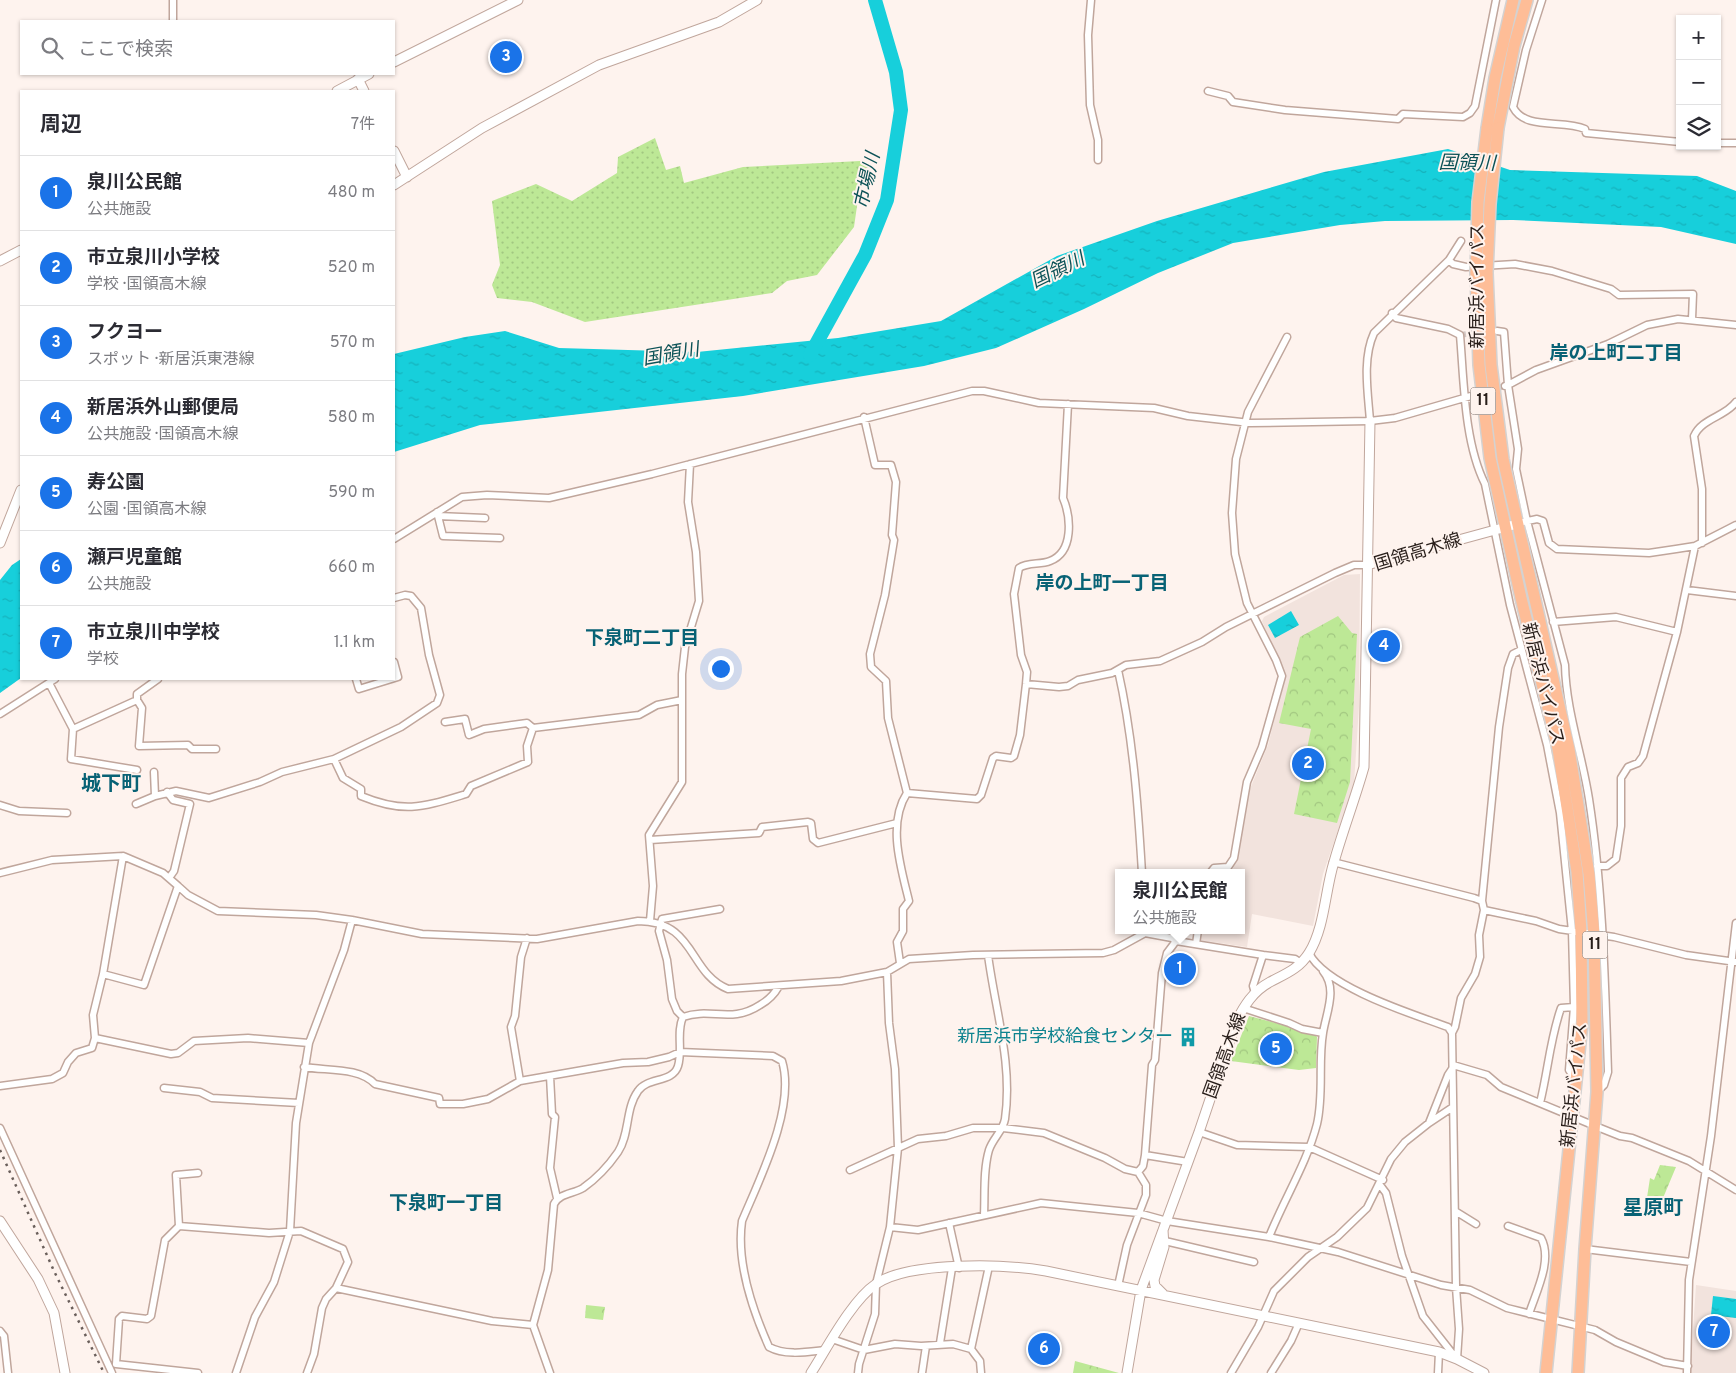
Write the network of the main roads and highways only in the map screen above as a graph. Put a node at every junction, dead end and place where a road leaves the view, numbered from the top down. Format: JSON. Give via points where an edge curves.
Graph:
{"nodes":[{"id":1,"x":518,"y":0,"type":"edge"},
{"id":2,"x":757,"y":0,"type":"edge"},
{"id":3,"x":1513,"y":0,"type":"edge"},
{"id":4,"x":1527,"y":0,"type":"edge"},
{"id":5,"x":395,"y":62,"type":"edge"},
{"id":6,"x":357,"y":76,"type":"edge"},
{"id":7,"x":338,"y":90,"type":"edge"},
{"id":8,"x":364,"y":90,"type":"edge"},
{"id":9,"x":1492,"y":128,"type":"junction"},
{"id":10,"x":395,"y":153,"type":"edge"},
{"id":11,"x":407,"y":177,"type":"junction"},
{"id":12,"x":395,"y":184,"type":"edge"},
{"id":13,"x":20,"y":251,"type":"edge"},
{"id":14,"x":0,"y":261,"type":"edge"},
{"id":15,"x":1481,"y":272,"type":"junction"},
{"id":16,"x":1370,"y":421,"type":"road end"},
{"id":17,"x":20,"y":493,"type":"edge"},
{"id":18,"x":1522,"y":522,"type":"junction"},
{"id":19,"x":1499,"y":529,"type":"junction"},
{"id":20,"x":0,"y":543,"type":"edge"},
{"id":21,"x":1367,"y":565,"type":"junction"},
{"id":22,"x":0,"y":1221,"type":"edge"},
{"id":23,"x":1165,"y":1225,"type":"junction"},
{"id":24,"x":1141,"y":1290,"type":"junction"},
{"id":25,"x":1163,"y":1295,"type":"junction"},
{"id":26,"x":66,"y":1373,"type":"edge"},
{"id":27,"x":811,"y":1373,"type":"edge"},
{"id":28,"x":1127,"y":1373,"type":"edge"},
{"id":29,"x":1484,"y":1373,"type":"edge"},
{"id":30,"x":1546,"y":1373,"type":"edge"},
{"id":31,"x":1578,"y":1373,"type":"edge"}],
"edges":[{"from":1,"to":5,"type":"main road"},
{"from":2,"to":11,"type":"main road","via":[[719,22],[599,65],[482,128]]},
{"from":3,"to":9,"type":"highway","name":"新居浜バイパス","number":"11","via":[[1497,69]]},
{"from":4,"to":9,"type":"highway","name":"新居浜バイパス","number":"11"},
{"from":6,"to":7,"type":"main road"},
{"from":6,"to":8,"type":"main road"},
{"from":9,"to":15,"type":"highway","name":"新居浜バイパス","number":"11","bridge":true,"via":[[1478,202]]},
{"from":10,"to":11,"type":"main road"},
{"from":11,"to":12,"type":"main road"},
{"from":13,"to":14,"type":"main road"},
{"from":15,"to":18,"type":"highway","name":"新居浜バイパス","number":"11","via":[[1504,459]]},
{"from":15,"to":19,"type":"highway","name":"新居浜バイパス","number":"11","via":[[1479,365]]},
{"from":16,"to":21,"type":"main road"},
{"from":17,"to":20,"type":"main road"},
{"from":18,"to":19,"type":"main road","name":"国領高木線"},
{"from":18,"to":31,"type":"highway","name":"新居浜バイパス","number":"11","via":[[1571,758],[1598,935],[1597,1092]]},
{"from":19,"to":21,"type":"main road","name":"国領高木線"},
{"from":19,"to":30,"type":"highway","name":"新居浜バイパス","number":"11","via":[[1558,749],[1574,853],[1582,1022]]},
{"from":21,"to":23,"type":"main road","name":"国領高木線","via":[[1364,767],[1333,862],[1316,938],[1301,963],[1255,993],[1243,1008]]},
{"from":22,"to":26,"type":"main road","via":[[38,1279],[54,1313]]},
{"from":23,"to":24,"type":"main road","name":"国領高木線"},
{"from":23,"to":25,"type":"main road","via":[[1165,1241],[1154,1280]]},
{"from":24,"to":25,"type":"main road"},
{"from":24,"to":27,"type":"main road","via":[[1020,1267],[907,1271],[876,1284],[862,1296]]},
{"from":24,"to":28,"type":"main road","name":"国領高木線"},
{"from":25,"to":29,"type":"main road","via":[[1439,1352]]}]}
